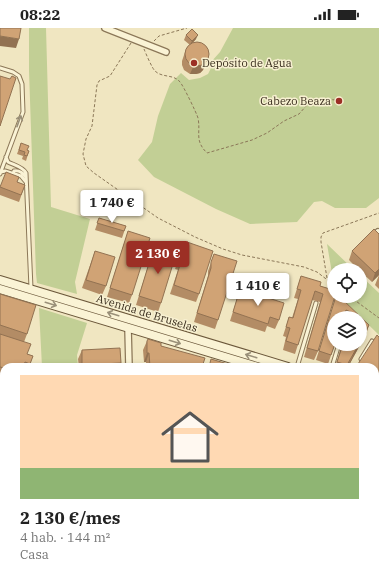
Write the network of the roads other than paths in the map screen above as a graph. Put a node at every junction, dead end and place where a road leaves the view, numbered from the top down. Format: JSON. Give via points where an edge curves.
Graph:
{"nodes":[{"id":1,"x":105,"y":28,"type":"edge"},
{"id":2,"x":166,"y":52,"type":"dead end"},
{"id":3,"x":0,"y":68,"type":"edge"},
{"id":4,"x":6,"y":157,"type":"junction"},
{"id":5,"x":0,"y":173,"type":"edge"},
{"id":6,"x":13,"y":174,"type":"junction"},
{"id":7,"x":11,"y":179,"type":"edge"},
{"id":8,"x":26,"y":180,"type":"junction"},
{"id":9,"x":0,"y":280,"type":"edge"},
{"id":10,"x":0,"y":289,"type":"edge"},
{"id":11,"x":30,"y":293,"type":"junction"},
{"id":12,"x":316,"y":304,"type":"dead end"},
{"id":13,"x":129,"y":324,"type":"junction"},
{"id":14,"x":372,"y":341,"type":"edge"},
{"id":15,"x":337,"y":351,"type":"edge"},
{"id":16,"x":360,"y":361,"type":"edge"},
{"id":17,"x":129,"y":363,"type":"edge"},
{"id":18,"x":246,"y":363,"type":"edge"},
{"id":19,"x":273,"y":363,"type":"edge"},
{"id":20,"x":298,"y":363,"type":"edge"},
{"id":21,"x":333,"y":363,"type":"edge"}],
"edges":[{"from":1,"to":2,"type":"street"},
{"from":4,"to":3,"type":"lane","one_way":true,"via":[[23,112],[22,84],[19,76]]},
{"from":4,"to":5,"type":"lane"},
{"from":4,"to":8,"type":"lane","via":[[8,162],[25,170]]},
{"from":5,"to":6,"type":"lane","via":[[5,171]]},
{"from":6,"to":7,"type":"lane"},
{"from":6,"to":8,"type":"lane"},
{"from":8,"to":11,"type":"lane"},
{"from":9,"to":11,"type":"main road","name":"Avenida de Bruselas"},
{"from":10,"to":11,"type":"main road","name":"Avenida de Bruselas"},
{"from":11,"to":13,"type":"main road","name":"Avenida de Bruselas"},
{"from":12,"to":20,"type":"lane"},
{"from":13,"to":17,"type":"street"},
{"from":13,"to":18,"type":"main road","name":"Avenida de Bruselas","one_way":true},
{"from":19,"to":13,"type":"main road","name":"Avenida de Bruselas","one_way":true},
{"from":14,"to":16,"type":"lane"},
{"from":15,"to":21,"type":"lane"}]}
